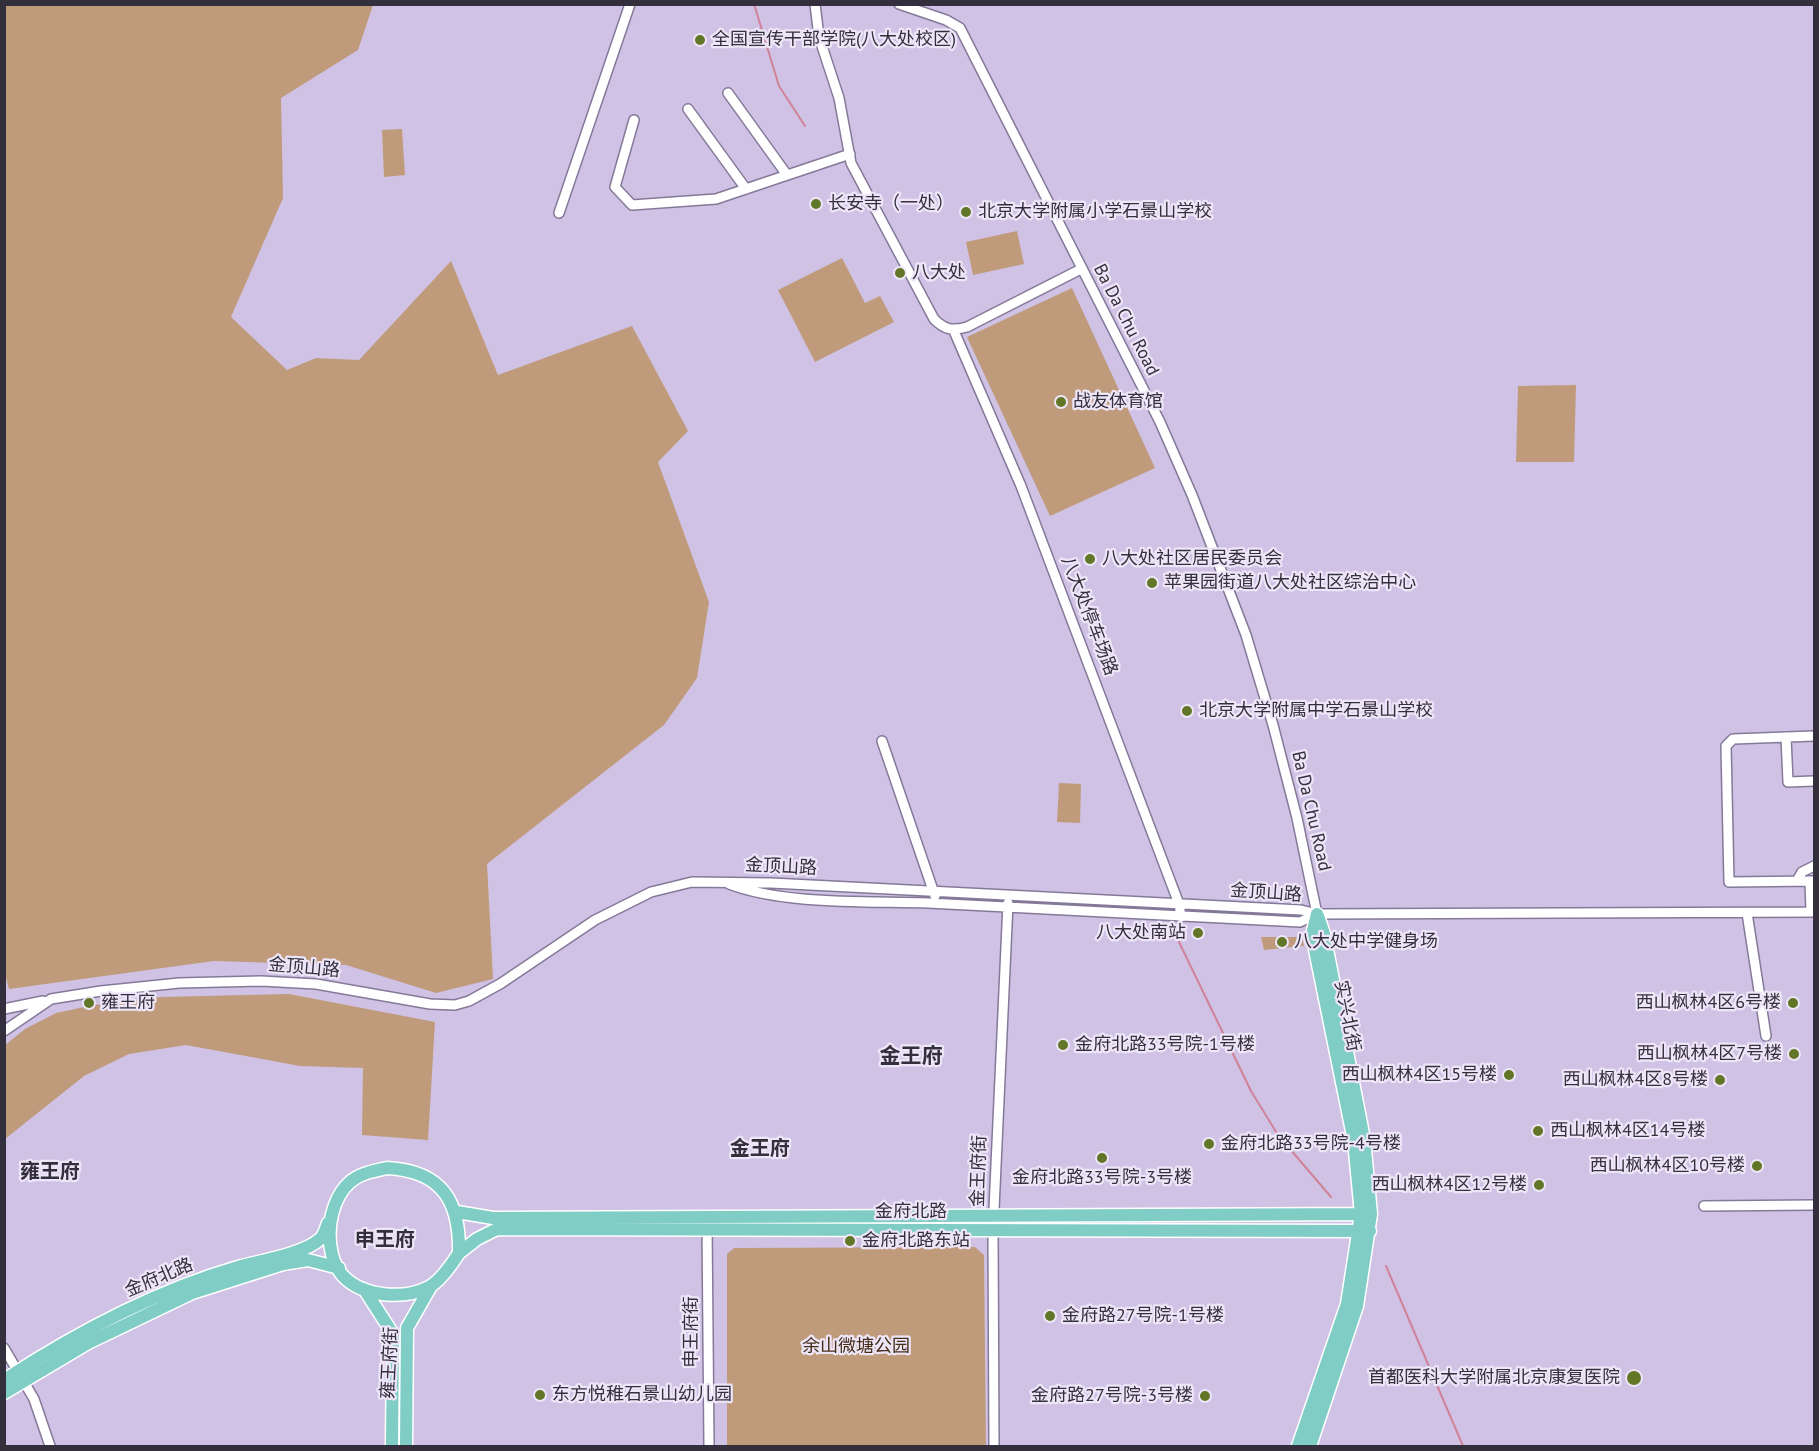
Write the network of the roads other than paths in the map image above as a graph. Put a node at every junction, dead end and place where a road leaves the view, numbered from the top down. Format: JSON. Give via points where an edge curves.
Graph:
{"nodes":[{"id":1,"x":630,"y":4,"type":"edge"},
{"id":2,"x":815,"y":4,"type":"edge"},
{"id":3,"x":899,"y":4,"type":"edge"},
{"id":4,"x":728,"y":93,"type":"dead end"},
{"id":5,"x":688,"y":108,"type":"dead end"},
{"id":6,"x":634,"y":120,"type":"dead end"},
{"id":7,"x":850,"y":154,"type":"junction"},
{"id":8,"x":788,"y":175,"type":"junction"},
{"id":9,"x":746,"y":189,"type":"junction"},
{"id":10,"x":559,"y":213,"type":"dead end"},
{"id":11,"x":1081,"y":269,"type":"junction"},
{"id":12,"x":954,"y":331,"type":"junction"},
{"id":13,"x":1815,"y":736,"type":"edge"},
{"id":14,"x":1786,"y":737,"type":"junction"},
{"id":15,"x":882,"y":741,"type":"dead end"},
{"id":16,"x":1815,"y":781,"type":"edge"},
{"id":17,"x":1815,"y":866,"type":"edge"},
{"id":18,"x":721,"y":881,"type":"junction"},
{"id":19,"x":1797,"y":881,"type":"junction"},
{"id":20,"x":1812,"y":881,"type":"edge"},
{"id":21,"x":934,"y":892,"type":"junction"},
{"id":22,"x":1008,"y":896,"type":"junction"},
{"id":23,"x":937,"y":904,"type":"junction"},
{"id":24,"x":1179,"y":904,"type":"junction"},
{"id":25,"x":1007,"y":908,"type":"junction"},
{"id":26,"x":1813,"y":912,"type":"edge"},
{"id":27,"x":1747,"y":913,"type":"junction"},
{"id":28,"x":1317,"y":914,"type":"junction"},
{"id":29,"x":1181,"y":916,"type":"junction"},
{"id":30,"x":51,"y":999,"type":"junction"},
{"id":31,"x":4,"y":1009,"type":"edge"},
{"id":32,"x":4,"y":1030,"type":"edge"},
{"id":33,"x":1766,"y":1036,"type":"dead end"},
{"id":34,"x":1815,"y":1205,"type":"edge"},
{"id":35,"x":1704,"y":1206,"type":"dead end"},
{"id":36,"x":457,"y":1212,"type":"junction"},
{"id":37,"x":1366,"y":1214,"type":"junction"},
{"id":38,"x":994,"y":1217,"type":"junction"},
{"id":39,"x":329,"y":1222,"type":"junction"},
{"id":40,"x":707,"y":1223,"type":"junction"},
{"id":41,"x":993,"y":1231,"type":"junction"},
{"id":42,"x":1365,"y":1231,"type":"junction"},
{"id":43,"x":459,"y":1253,"type":"junction"},
{"id":44,"x":339,"y":1268,"type":"junction"},
{"id":45,"x":431,"y":1286,"type":"junction"},
{"id":46,"x":364,"y":1289,"type":"junction"},
{"id":47,"x":4,"y":1348,"type":"edge"},
{"id":48,"x":22,"y":1376,"type":"junction"},
{"id":49,"x":4,"y":1380,"type":"edge"},
{"id":50,"x":4,"y":1393,"type":"edge"},
{"id":51,"x":50,"y":1446,"type":"edge"},
{"id":52,"x":392,"y":1446,"type":"edge"},
{"id":53,"x":406,"y":1446,"type":"edge"},
{"id":54,"x":709,"y":1446,"type":"edge"},
{"id":55,"x":994,"y":1446,"type":"edge"},
{"id":56,"x":1298,"y":1446,"type":"edge"},
{"id":57,"x":1310,"y":1446,"type":"edge"}],
"edges":[{"from":1,"to":10,"type":"street"},
{"from":2,"to":7,"type":"street","name":"八大处停车场路","via":[[819,38],[839,98]]},
{"from":3,"to":11,"type":"street","name":"Ba Da Chu Road","via":[[946,20],[962,32]]},
{"from":4,"to":8,"type":"street"},
{"from":5,"to":9,"type":"street"},
{"from":6,"to":9,"type":"street","via":[[615,187],[632,206],[716,199]]},
{"from":7,"to":8,"type":"street"},
{"from":7,"to":12,"type":"street","name":"八大处停车场路","via":[[851,163],[934,319],[943,328]]},
{"from":8,"to":9,"type":"street"},
{"from":11,"to":12,"type":"street"},
{"from":11,"to":28,"type":"street","name":"Ba Da Chu Road","via":[[1169,443],[1246,635],[1297,818]]},
{"from":12,"to":24,"type":"street","name":"八大处停车场路","via":[[1021,486]]},
{"from":13,"to":14,"type":"street"},
{"from":14,"to":16,"type":"street","via":[[1788,782]]},
{"from":14,"to":19,"type":"street","via":[[1733,739],[1726,746],[1729,882]]},
{"from":15,"to":21,"type":"street"},
{"from":17,"to":19,"type":"street","via":[[1802,872]]},
{"from":18,"to":21,"type":"street","name":"金顶山路"},
{"from":18,"to":23,"type":"street","name":"金顶山路","via":[[744,890],[788,896]]},
{"from":18,"to":30,"type":"street","name":"金顶山路","via":[[672,886],[630,901],[500,984],[455,1005],[316,984],[261,981],[179,983]]},
{"from":19,"to":20,"type":"street"},
{"from":20,"to":26,"type":"street"},
{"from":21,"to":22,"type":"street","name":"金顶山路"},
{"from":21,"to":23,"type":"street"},
{"from":22,"to":24,"type":"street","name":"金顶山路"},
{"from":22,"to":25,"type":"street","name":"金王府街"},
{"from":23,"to":25,"type":"street","name":"金顶山路"},
{"from":24,"to":28,"type":"street","name":"金顶山路"},
{"from":24,"to":29,"type":"street","name":"八大处停车场路"},
{"from":25,"to":29,"type":"street","name":"金顶山路"},
{"from":25,"to":38,"type":"street","name":"金王府街"},
{"from":26,"to":27,"type":"street"},
{"from":27,"to":28,"type":"street"},
{"from":27,"to":33,"type":"street"},
{"from":28,"to":29,"type":"street","name":"金顶山路","via":[[1300,922]]},
{"from":28,"to":37,"type":"main road","name":"实兴北街","via":[[1312,935]]},
{"from":30,"to":31,"type":"street"},
{"from":30,"to":32,"type":"street","name":"金顶山路"},
{"from":34,"to":35,"type":"street"},
{"from":36,"to":39,"type":"main road","via":[[431,1180],[405,1169],[387,1168],[350,1181]]},
{"from":36,"to":40,"type":"main road","name":"金府北路","via":[[494,1218]]},
{"from":36,"to":43,"type":"main road"},
{"from":37,"to":38,"type":"main road","name":"金府北路"},
{"from":37,"to":42,"type":"main road","name":"实兴北街"},
{"from":38,"to":40,"type":"main road","name":"金府北路"},
{"from":38,"to":41,"type":"street","name":"金王府街"},
{"from":39,"to":44,"type":"main road","via":[[330,1246]]},
{"from":39,"to":48,"type":"main road","name":"金府北路","via":[[320,1239],[299,1250],[227,1270],[170,1292],[96,1326]]},
{"from":40,"to":41,"type":"main road","name":"金府北路"},
{"from":40,"to":43,"type":"main road","name":"金府北路","via":[[497,1229]]},
{"from":40,"to":54,"type":"street","name":"申王府街"},
{"from":41,"to":42,"type":"main road","name":"金府北路"},
{"from":41,"to":55,"type":"street","name":"金王府街"},
{"from":42,"to":56,"type":"main road","name":"实兴北街","via":[[1347,1304]]},
{"from":42,"to":57,"type":"main road","name":"实兴北街","via":[[1357,1306]]},
{"from":43,"to":45,"type":"main road"},
{"from":44,"to":46,"type":"main road"},
{"from":44,"to":48,"type":"main road","name":"金府北路","via":[[308,1260],[283,1264],[192,1293]]},
{"from":45,"to":46,"type":"main road","via":[[408,1295]]},
{"from":45,"to":53,"type":"main road","name":"雍王府街","via":[[407,1328]]},
{"from":46,"to":52,"type":"main road","name":"雍王府街","via":[[393,1334]]},
{"from":47,"to":48,"type":"street"},
{"from":48,"to":49,"type":"main road","name":"金府北路"},
{"from":48,"to":50,"type":"main road","name":"金府北路"},
{"from":48,"to":51,"type":"street"}]}
